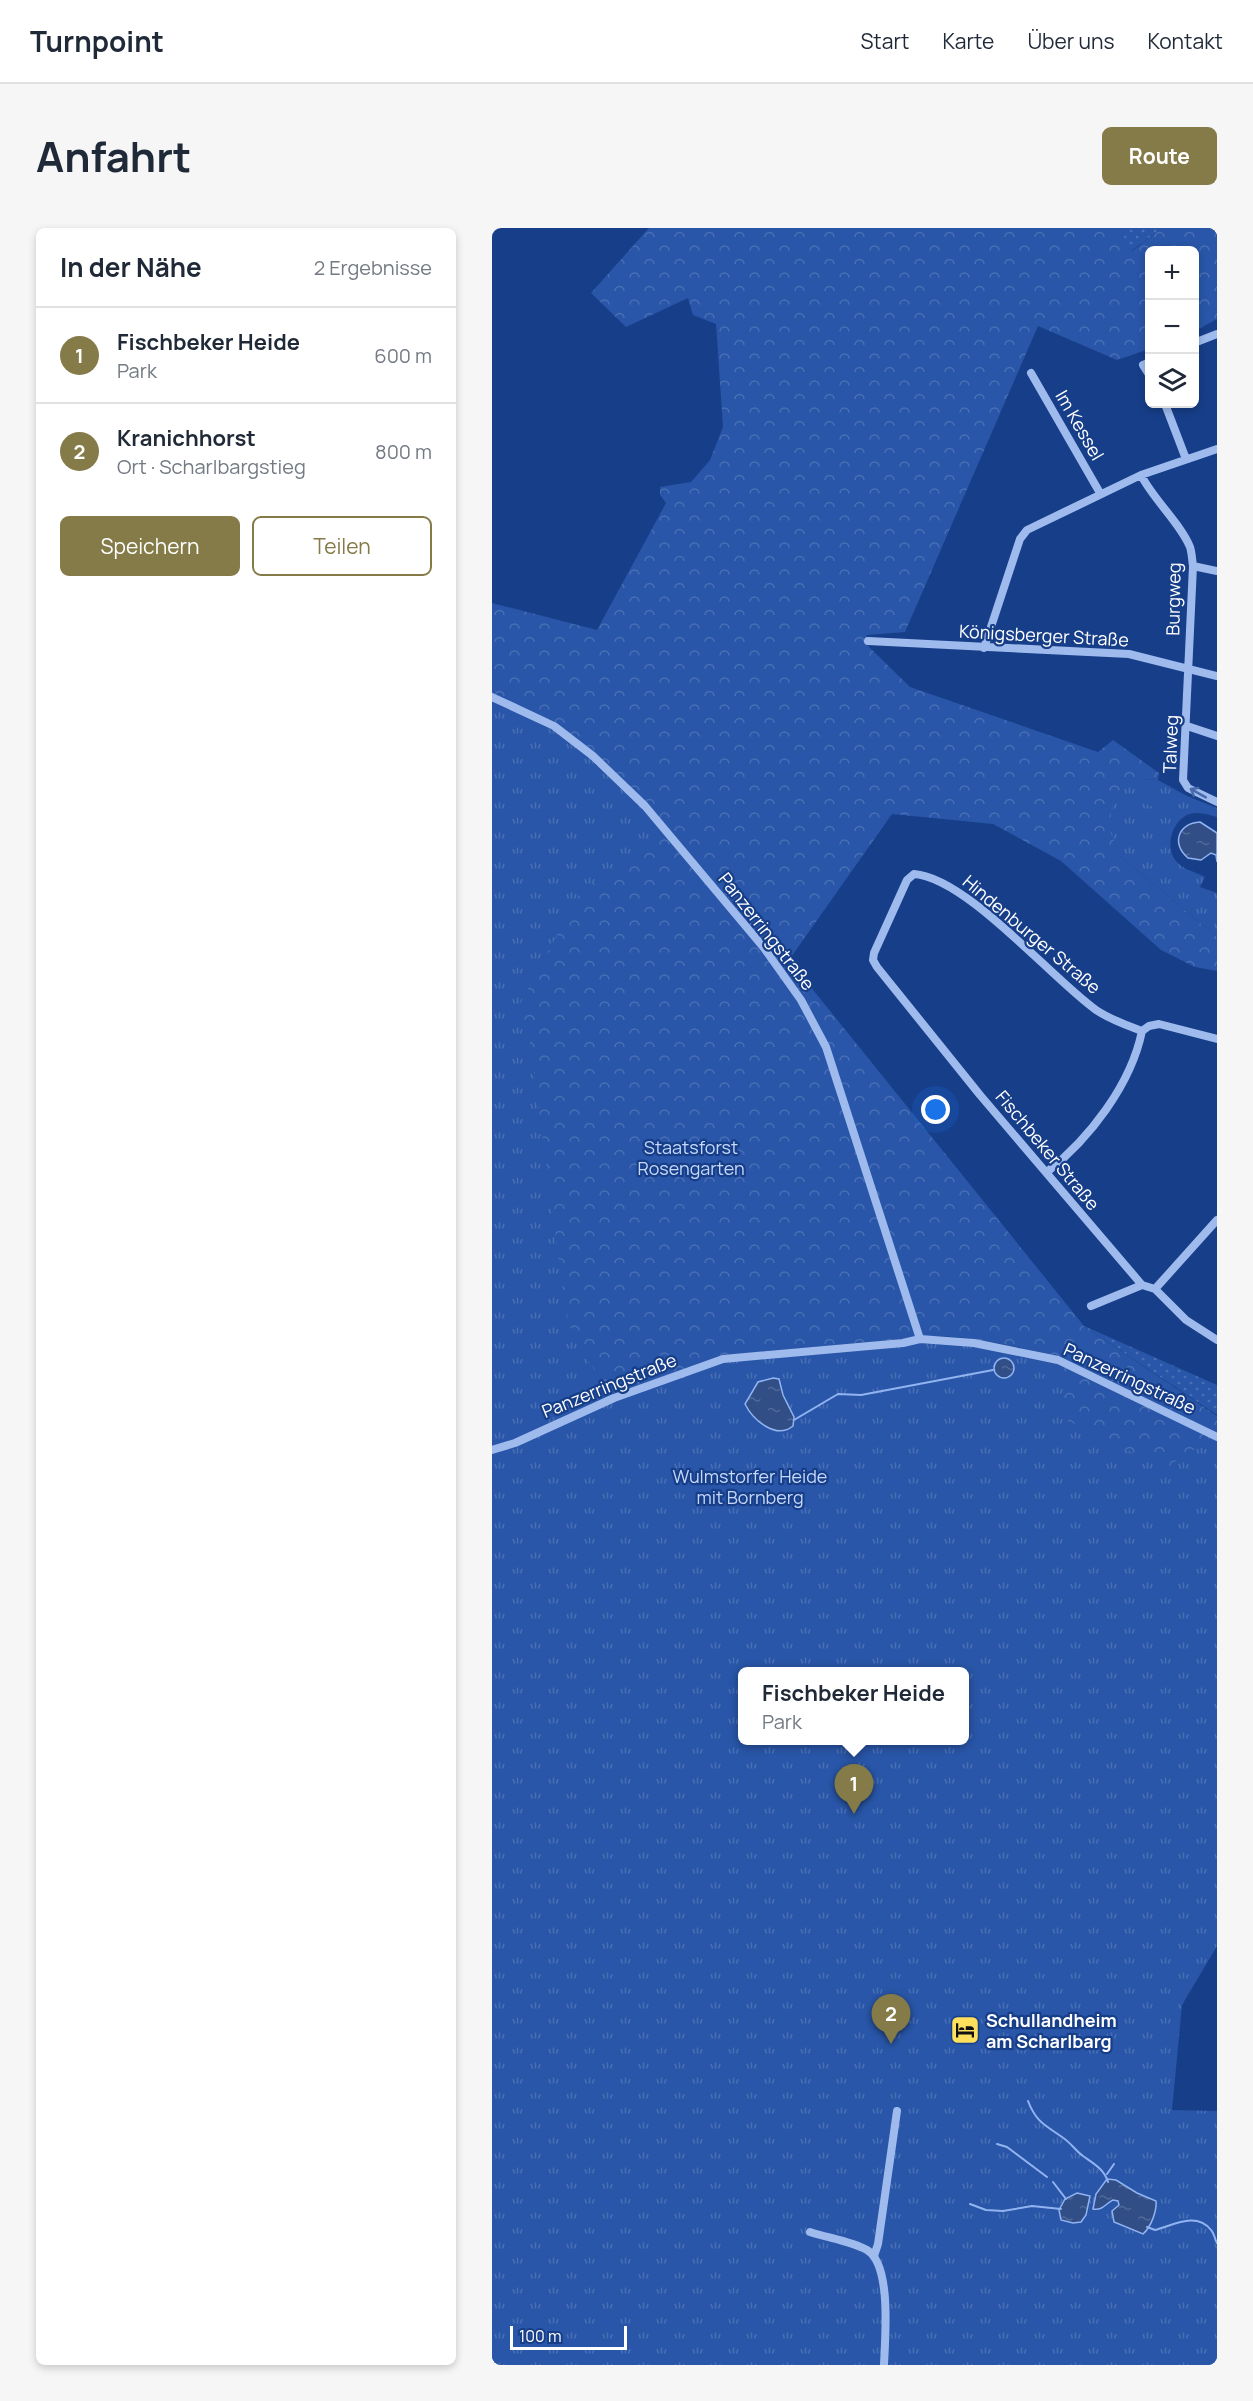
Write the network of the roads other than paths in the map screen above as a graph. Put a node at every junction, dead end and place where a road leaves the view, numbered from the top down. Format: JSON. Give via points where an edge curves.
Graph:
{"nodes":[{"id":1,"x":1217,"y":334,"type":"edge"},
{"id":2,"x":1199,"y":341,"type":"edge"},
{"id":3,"x":1031,"y":373,"type":"dead end"},
{"id":4,"x":1167,"y":408,"type":"edge"},
{"id":5,"x":1217,"y":449,"type":"edge"},
{"id":6,"x":1186,"y":459,"type":"junction"},
{"id":7,"x":1141,"y":475,"type":"junction"},
{"id":8,"x":1100,"y":493,"type":"junction"},
{"id":9,"x":1193,"y":566,"type":"junction"},
{"id":10,"x":1217,"y":571,"type":"edge"},
{"id":11,"x":868,"y":641,"type":"dead end"},
{"id":12,"x":984,"y":648,"type":"junction"},
{"id":13,"x":1188,"y":668,"type":"junction"},
{"id":14,"x":1217,"y":676,"type":"edge"},
{"id":15,"x":492,"y":697,"type":"edge"},
{"id":16,"x":1187,"y":726,"type":"junction"},
{"id":17,"x":1217,"y":736,"type":"edge"},
{"id":18,"x":1217,"y":802,"type":"edge"},
{"id":19,"x":873,"y":960,"type":"joint"},
{"id":20,"x":1142,"y":1031,"type":"junction"},
{"id":21,"x":1217,"y":1039,"type":"edge"},
{"id":22,"x":1047,"y":1172,"type":"junction"},
{"id":23,"x":1217,"y":1220,"type":"edge"},
{"id":24,"x":1142,"y":1285,"type":"junction"},
{"id":25,"x":1155,"y":1288,"type":"junction"},
{"id":26,"x":1090,"y":1306,"type":"dead end"},
{"id":27,"x":920,"y":1339,"type":"junction"},
{"id":28,"x":1217,"y":1341,"type":"edge"},
{"id":29,"x":1217,"y":1437,"type":"edge"},
{"id":30,"x":492,"y":1450,"type":"edge"},
{"id":31,"x":897,"y":2111,"type":"dead end"},
{"id":32,"x":810,"y":2232,"type":"dead end"},
{"id":33,"x":874,"y":2256,"type":"junction"},
{"id":34,"x":884,"y":2365,"type":"edge"}],
"edges":[{"from":1,"to":2,"type":"street"},
{"from":3,"to":8,"type":"street","name":"Im Kessel"},
{"from":4,"to":6,"type":"street"},
{"from":5,"to":6,"type":"street"},
{"from":6,"to":7,"type":"street"},
{"from":7,"to":8,"type":"street"},
{"from":7,"to":9,"type":"street","name":"Burgweg","via":[[1183,533]]},
{"from":8,"to":12,"type":"street","via":[[1027,530],[1020,539]]},
{"from":9,"to":10,"type":"street"},
{"from":9,"to":13,"type":"street","name":"Burgweg"},
{"from":11,"to":12,"type":"street","name":"Königsberger Straße"},
{"from":12,"to":13,"type":"street","name":"Königsberger Straße","via":[[1129,654]]},
{"from":13,"to":14,"type":"street","name":"Königsberger Straße"},
{"from":13,"to":16,"type":"street","name":"Talweg"},
{"from":15,"to":27,"type":"street","name":"Panzerringstraße","via":[[554,726],[645,806],[764,948],[801,1000],[826,1047]]},
{"from":16,"to":17,"type":"street"},
{"from":18,"to":16,"type":"street","name":"Talweg","one_way":true,"via":[[1188,788],[1183,780]]},
{"from":19,"to":20,"type":"street","name":"Hindenburger Straße","via":[[908,880],[915,874],[925,875],[950,885],[976,904],[1096,1010]]},
{"from":19,"to":22,"type":"street","name":"Fischbeker Straße"},
{"from":20,"to":21,"type":"street","via":[[1149,1026],[1168,1025]]},
{"from":20,"to":22,"type":"street","via":[[1129,1067],[1102,1114]]},
{"from":22,"to":24,"type":"street","name":"Fischbeker Straße"},
{"from":23,"to":25,"type":"street"},
{"from":24,"to":25,"type":"street"},
{"from":24,"to":26,"type":"street"},
{"from":25,"to":28,"type":"street","via":[[1186,1320]]},
{"from":27,"to":29,"type":"street","name":"Panzerringstraße","via":[[974,1343],[1058,1360]]},
{"from":27,"to":30,"type":"street","name":"Panzerringstraße","via":[[723,1359],[614,1398]]},
{"from":31,"to":33,"type":"street"},
{"from":32,"to":33,"type":"street","via":[[861,2247]]},
{"from":33,"to":34,"type":"street","via":[[884,2282]]}]}
